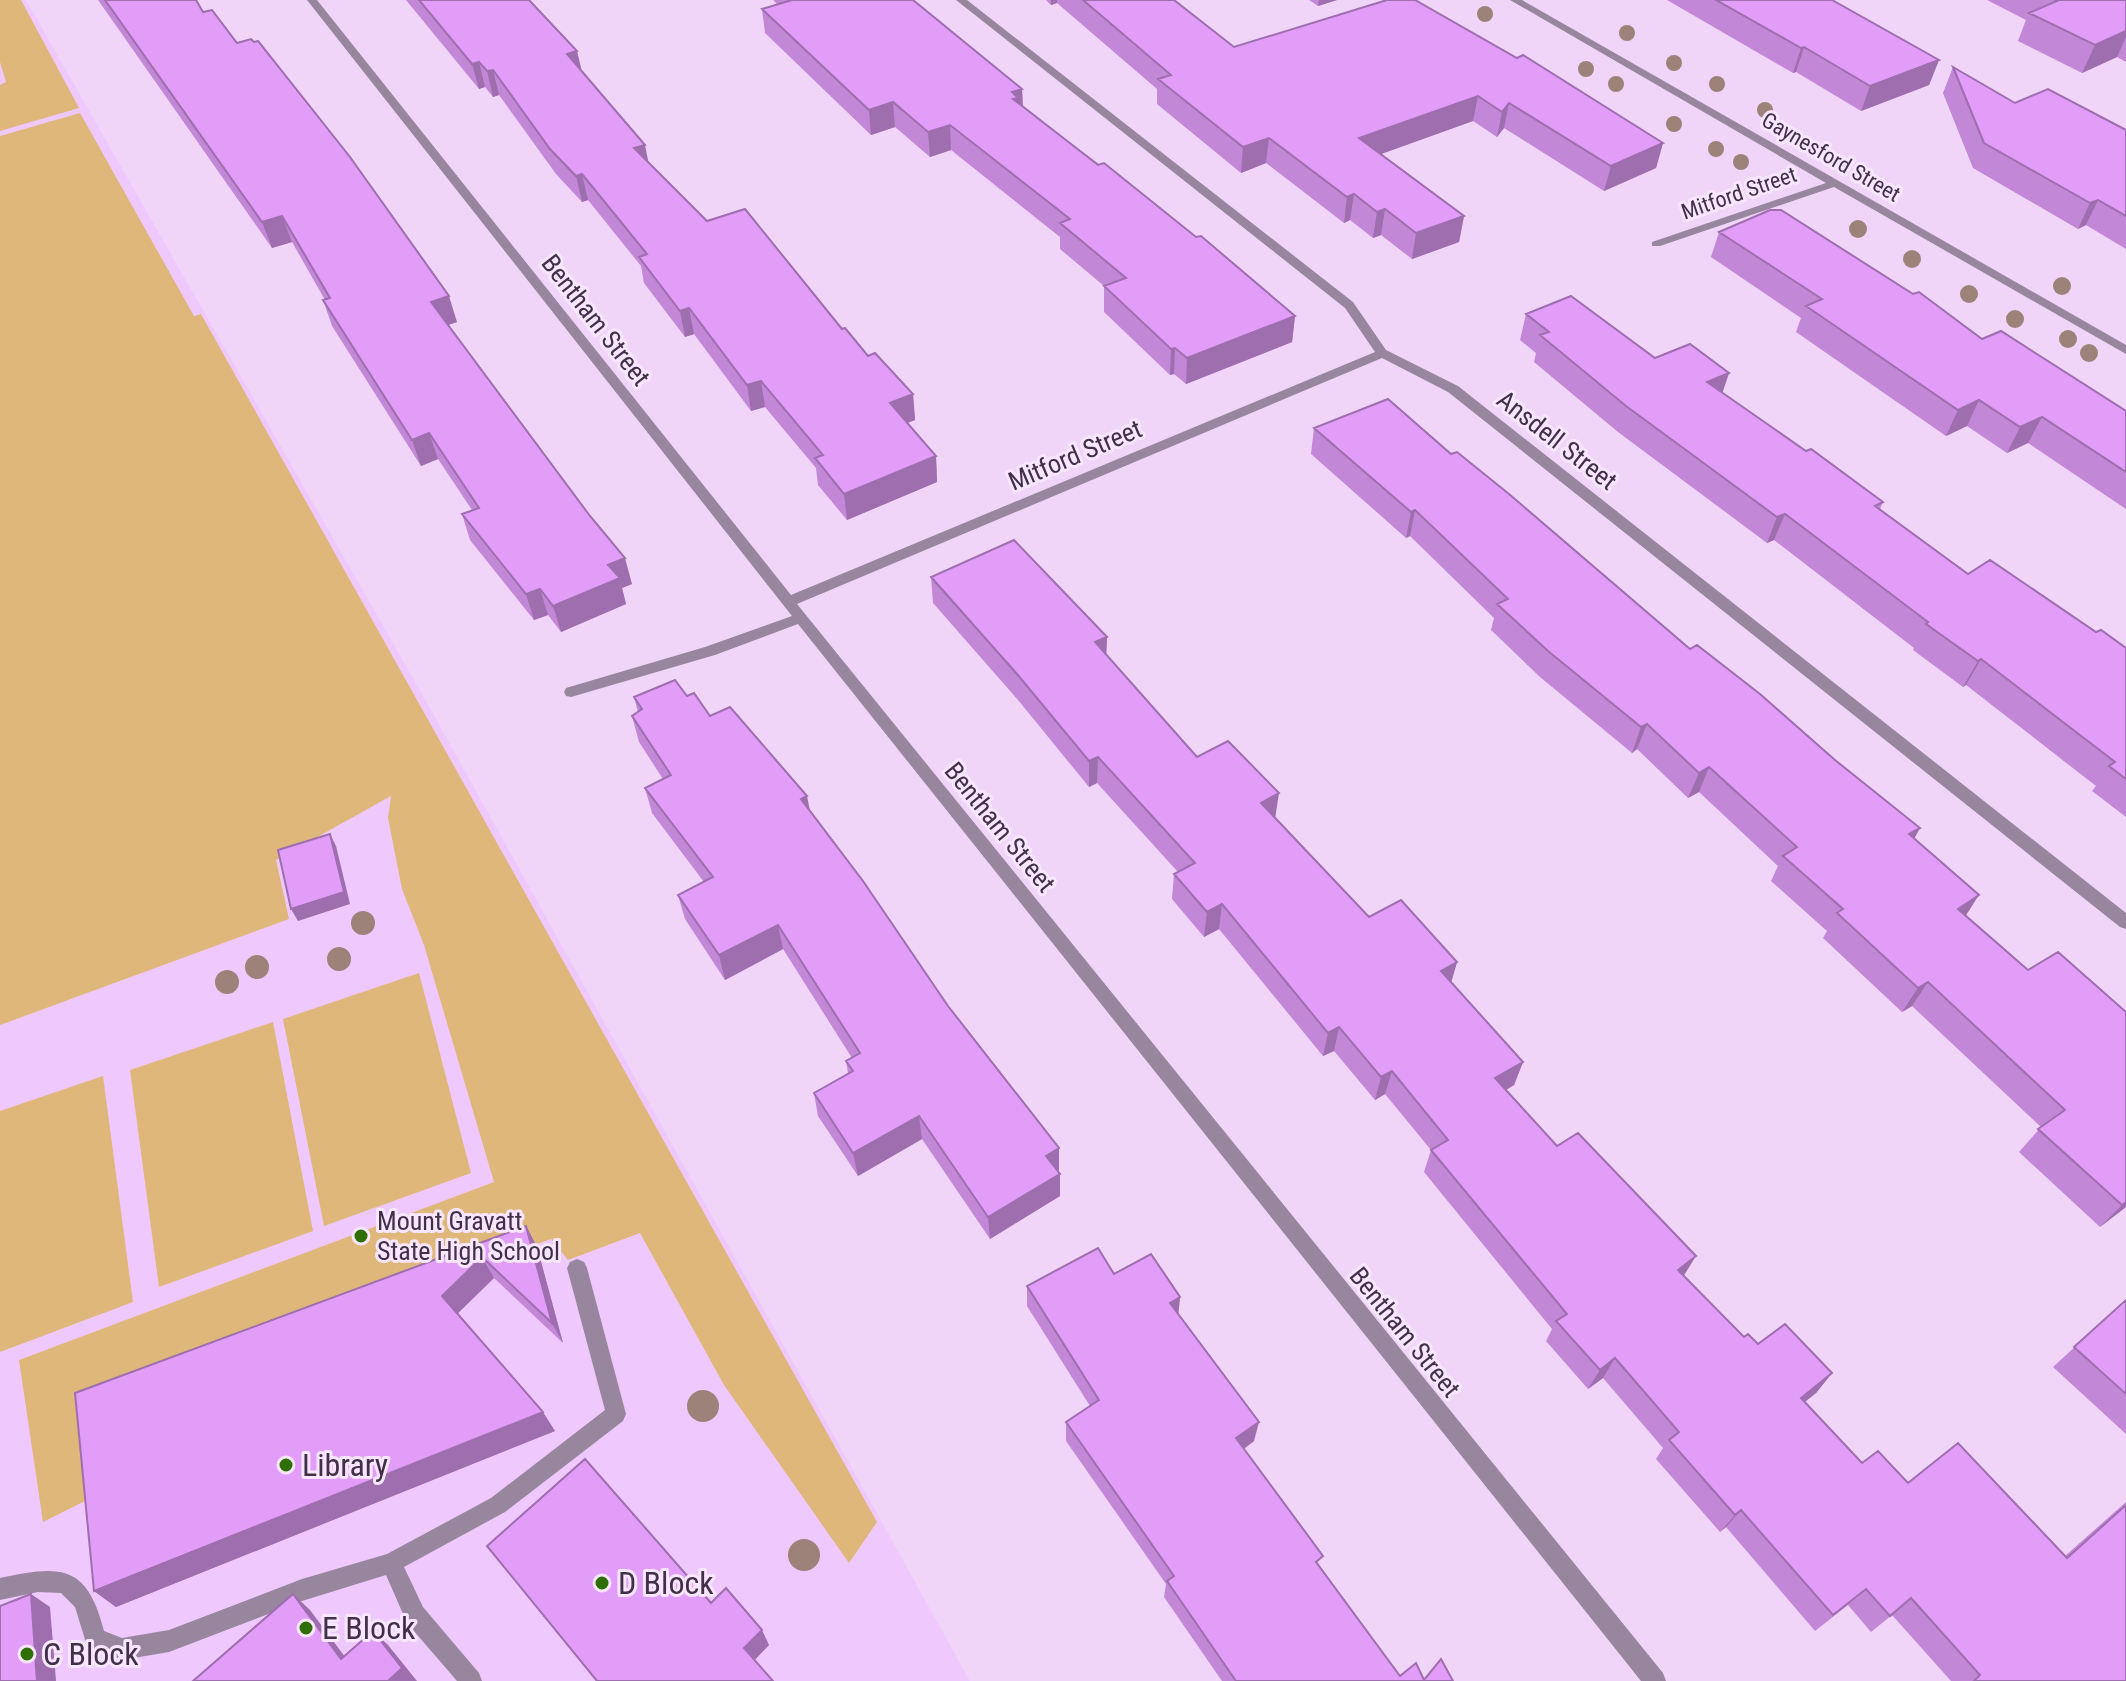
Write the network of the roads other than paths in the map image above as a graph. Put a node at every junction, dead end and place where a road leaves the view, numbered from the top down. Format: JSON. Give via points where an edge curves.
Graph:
{"nodes":[{"id":1,"x":312,"y":0,"type":"edge"},
{"id":2,"x":961,"y":0,"type":"edge"},
{"id":3,"x":1515,"y":0,"type":"edge"},
{"id":4,"x":1836,"y":183,"type":"junction"},
{"id":5,"x":1656,"y":244,"type":"dead end"},
{"id":6,"x":2126,"y":350,"type":"edge"},
{"id":7,"x":1382,"y":353,"type":"junction"},
{"id":8,"x":788,"y":602,"type":"junction"},
{"id":9,"x":801,"y":618,"type":"junction"},
{"id":10,"x":571,"y":692,"type":"dead end"},
{"id":11,"x":2126,"y":922,"type":"edge"},
{"id":12,"x":577,"y":1268,"type":"dead end"},
{"id":13,"x":391,"y":1563,"type":"junction"},
{"id":14,"x":0,"y":1589,"type":"edge"},
{"id":15,"x":471,"y":1681,"type":"edge"},
{"id":16,"x":1655,"y":1681,"type":"edge"}],
"edges":[{"from":1,"to":8,"type":"street","name":"Bentham Street"},
{"from":2,"to":7,"type":"street","name":"Ansdell Street","via":[[1349,305]]},
{"from":3,"to":4,"type":"street","name":"Gaynesford Street"},
{"from":4,"to":5,"type":"street","name":"Mitford Street"},
{"from":4,"to":6,"type":"street","name":"Gaynesford Street"},
{"from":7,"to":8,"type":"street","name":"Mitford Street"},
{"from":7,"to":11,"type":"street","name":"Ansdell Street","via":[[1453,389]]},
{"from":8,"to":9,"type":"street","name":"Bentham Street"},
{"from":9,"to":10,"type":"street"},
{"from":9,"to":16,"type":"street","name":"Bentham Street"},
{"from":12,"to":13,"type":"street","via":[[616,1414],[498,1505]]},
{"from":13,"to":14,"type":"street","via":[[302,1590],[169,1641],[122,1649],[95,1638],[89,1607],[75,1589],[52,1578]]},
{"from":13,"to":15,"type":"street","via":[[415,1615]]}]}
